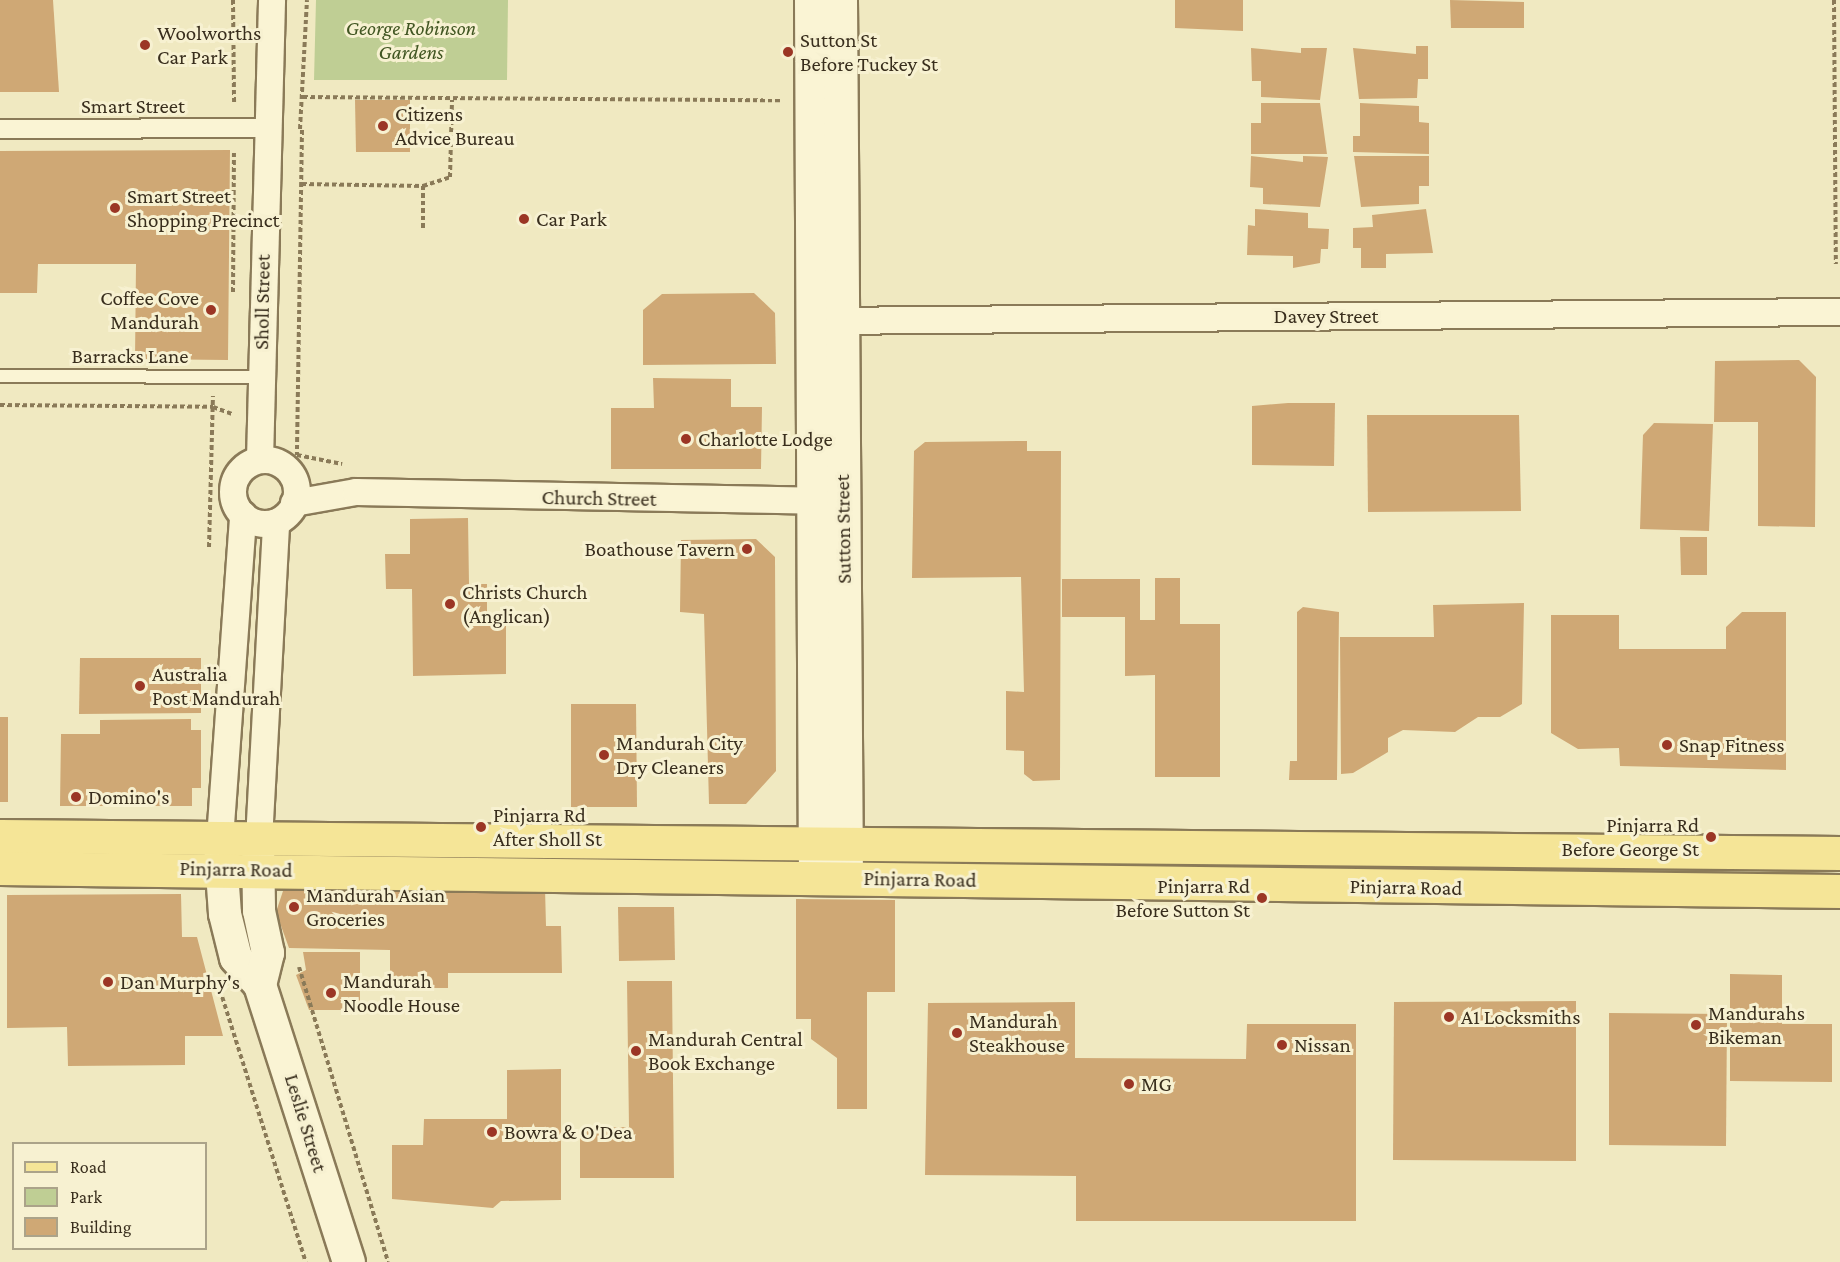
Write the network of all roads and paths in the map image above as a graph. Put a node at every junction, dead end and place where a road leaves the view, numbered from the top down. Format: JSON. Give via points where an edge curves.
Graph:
{"nodes":[{"id":1,"x":233,"y":0,"type":"edge"},
{"id":2,"x":272,"y":0,"type":"edge"},
{"id":3,"x":811,"y":0,"type":"edge"},
{"id":4,"x":840,"y":0,"type":"edge"},
{"id":5,"x":1834,"y":0,"type":"edge"},
{"id":6,"x":303,"y":97,"type":"dead end"},
{"id":7,"x":452,"y":100,"type":"junction"},
{"id":8,"x":811,"y":100,"type":"junction"},
{"id":9,"x":0,"y":129,"type":"edge"},
{"id":10,"x":234,"y":129,"type":"junction"},
{"id":11,"x":266,"y":129,"type":"junction"},
{"id":12,"x":302,"y":129,"type":"dead end"},
{"id":13,"x":302,"y":184,"type":"junction"},
{"id":14,"x":423,"y":186,"type":"junction"},
{"id":15,"x":423,"y":228,"type":"dead end"},
{"id":16,"x":1836,"y":264,"type":"dead end"},
{"id":17,"x":233,"y":302,"type":"dead end"},
{"id":18,"x":1840,"y":312,"type":"edge"},
{"id":19,"x":826,"y":321,"type":"junction"},
{"id":20,"x":0,"y":376,"type":"edge"},
{"id":21,"x":213,"y":376,"type":"junction"},
{"id":22,"x":261,"y":376,"type":"junction"},
{"id":23,"x":0,"y":405,"type":"edge"},
{"id":24,"x":213,"y":407,"type":"junction"},
{"id":25,"x":260,"y":417,"type":"junction"},
{"id":26,"x":299,"y":418,"type":"junction"},
{"id":27,"x":260,"y":460,"type":"junction"},
{"id":28,"x":349,"y":466,"type":"dead end"},
{"id":29,"x":287,"y":469,"type":"junction"},
{"id":30,"x":356,"y":492,"type":"junction"},
{"id":31,"x":827,"y":501,"type":"junction"},
{"id":32,"x":294,"y":503,"type":"junction"},
{"id":33,"x":243,"y":515,"type":"junction"},
{"id":34,"x":276,"y":522,"type":"junction"},
{"id":35,"x":209,"y":551,"type":"dead end"},
{"id":36,"x":0,"y":836,"type":"edge"},
{"id":37,"x":830,"y":844,"type":"junction"},
{"id":38,"x":1840,"y":853,"type":"edge"},
{"id":39,"x":220,"y":854,"type":"junction"},
{"id":40,"x":257,"y":855,"type":"junction"},
{"id":41,"x":0,"y":868,"type":"edge"},
{"id":42,"x":830,"y":878,"type":"junction"},
{"id":43,"x":1840,"y":891,"type":"edge"},
{"id":44,"x":298,"y":962,"type":"dead end"},
{"id":45,"x":260,"y":985,"type":"junction"},
{"id":46,"x":231,"y":1026,"type":"dead end"},
{"id":47,"x":306,"y":1262,"type":"edge"},
{"id":48,"x":349,"y":1262,"type":"edge"},
{"id":49,"x":388,"y":1262,"type":"edge"}],
"edges":[{"from":1,"to":10,"type":"path"},
{"from":2,"to":11,"type":"street","name":"Sholl Street"},
{"from":3,"to":8,"type":"main road","name":"Sutton Street"},
{"from":4,"to":19,"type":"main road","name":"Sutton Street"},
{"from":5,"to":16,"type":"path"},
{"from":6,"to":7,"type":"path"},
{"from":7,"to":8,"type":"path"},
{"from":7,"to":14,"type":"path","via":[[450,177]]},
{"from":8,"to":19,"type":"main road","name":"Sutton Street"},
{"from":9,"to":10,"type":"street","name":"Smart Street"},
{"from":10,"to":11,"type":"street","name":"Smart Street"},
{"from":10,"to":17,"type":"path"},
{"from":11,"to":22,"type":"street","name":"Sholl Street"},
{"from":12,"to":13,"type":"path"},
{"from":13,"to":14,"type":"path"},
{"from":13,"to":26,"type":"path"},
{"from":14,"to":15,"type":"path"},
{"from":18,"to":19,"type":"street","name":"Davey Street"},
{"from":19,"to":31,"type":"main road","name":"Sutton Street"},
{"from":20,"to":21,"type":"lane","name":"Barracks Lane"},
{"from":21,"to":22,"type":"lane","name":"Barracks Lane"},
{"from":21,"to":24,"type":"path"},
{"from":22,"to":25,"type":"street","name":"Sholl Street"},
{"from":23,"to":24,"type":"path"},
{"from":24,"to":25,"type":"path"},
{"from":24,"to":35,"type":"path"},
{"from":25,"to":26,"type":"path"},
{"from":25,"to":27,"type":"street","name":"Sholl Street"},
{"from":26,"to":28,"type":"path","via":[[297,455]]},
{"from":27,"to":29,"type":"street"},
{"from":27,"to":33,"type":"street","via":[[242,469],[233,488]]},
{"from":29,"to":30,"type":"street","name":"Church Street"},
{"from":29,"to":32,"type":"street","via":[[296,489]]},
{"from":30,"to":31,"type":"street","name":"Church Street"},
{"from":30,"to":32,"type":"street","name":"Church Street"},
{"from":31,"to":37,"type":"main road","name":"Sutton Street"},
{"from":32,"to":34,"type":"street"},
{"from":33,"to":34,"type":"street","via":[[259,523]]},
{"from":33,"to":39,"type":"street"},
{"from":34,"to":40,"type":"street"},
{"from":36,"to":39,"type":"main road","name":"Pinjarra Road"},
{"from":37,"to":38,"type":"main road","name":"Pinjarra Road"},
{"from":37,"to":40,"type":"main road","name":"Pinjarra Road"},
{"from":37,"to":42,"type":"main road","name":"Sutton Street"},
{"from":39,"to":40,"type":"main road","name":"Pinjarra Road"},
{"from":39,"to":41,"type":"main road","name":"Pinjarra Road"},
{"from":39,"to":45,"type":"street","name":"Leslie Street","via":[[236,958]]},
{"from":40,"to":42,"type":"main road","name":"Pinjarra Road"},
{"from":40,"to":45,"type":"street","via":[[268,953]]},
{"from":42,"to":43,"type":"main road","name":"Pinjarra Road"},
{"from":44,"to":49,"type":"path"},
{"from":45,"to":48,"type":"street","name":"Leslie Street"},
{"from":46,"to":47,"type":"path"}]}
